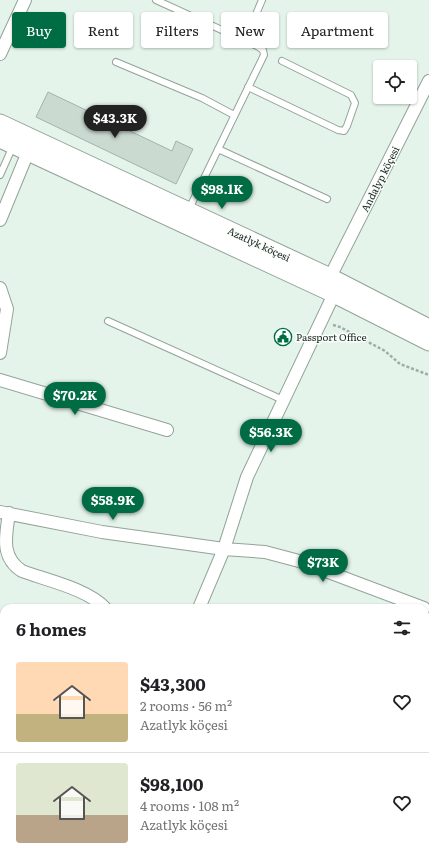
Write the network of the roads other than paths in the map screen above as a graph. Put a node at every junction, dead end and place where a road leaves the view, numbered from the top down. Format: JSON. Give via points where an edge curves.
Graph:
{"nodes":[{"id":1,"x":25,"y":0,"type":"edge"},
{"id":2,"x":156,"y":0,"type":"edge"},
{"id":3,"x":262,"y":0,"type":"edge"},
{"id":4,"x":257,"y":12,"type":"edge"},
{"id":5,"x":221,"y":29,"type":"edge"},
{"id":6,"x":260,"y":48,"type":"edge"},
{"id":7,"x":0,"y":54,"type":"edge"},
{"id":8,"x":282,"y":61,"type":"dead end"},
{"id":9,"x":116,"y":62,"type":"dead end"},
{"id":10,"x":429,"y":81,"type":"edge"},
{"id":11,"x":248,"y":87,"type":"junction"},
{"id":12,"x":234,"y":115,"type":"junction"},
{"id":13,"x":0,"y":123,"type":"edge"},
{"id":14,"x":14,"y":145,"type":"edge"},
{"id":15,"x":218,"y":149,"type":"junction"},
{"id":16,"x":0,"y":175,"type":"edge"},
{"id":17,"x":326,"y":199,"type":"dead end"},
{"id":18,"x":188,"y":211,"type":"junction"},
{"id":19,"x":0,"y":220,"type":"edge"},
{"id":20,"x":330,"y":277,"type":"junction"},
{"id":21,"x":0,"y":288,"type":"edge"},
{"id":22,"x":334,"y":294,"type":"junction"},
{"id":23,"x":108,"y":321,"type":"dead end"},
{"id":24,"x":429,"y":328,"type":"edge"},
{"id":25,"x":429,"y":342,"type":"edge"},
{"id":26,"x":0,"y":353,"type":"edge"},
{"id":27,"x":0,"y":380,"type":"edge"},
{"id":28,"x":283,"y":400,"type":"junction"},
{"id":29,"x":167,"y":430,"type":"dead end"},
{"id":30,"x":5,"y":513,"type":"edge"},
{"id":31,"x":224,"y":549,"type":"junction"},
{"id":32,"x":102,"y":604,"type":"edge"},
{"id":33,"x":200,"y":604,"type":"edge"},
{"id":34,"x":414,"y":604,"type":"edge"}],
"edges":[{"from":1,"to":7,"type":"street"},
{"from":2,"to":5,"type":"lane"},
{"from":3,"to":4,"type":"lane"},
{"from":6,"to":11,"type":"lane","via":[[264,55]]},
{"from":8,"to":11,"type":"lane","via":[[351,95],[355,103],[344,131]]},
{"from":9,"to":12,"type":"lane","via":[[202,98]]},
{"from":10,"to":20,"type":"street","name":"Andalyp köçesi"},
{"from":11,"to":12,"type":"lane"},
{"from":12,"to":15,"type":"lane"},
{"from":13,"to":18,"type":"street","name":"Azatlyk köçesi"},
{"from":14,"to":16,"type":"lane"},
{"from":14,"to":19,"type":"street"},
{"from":14,"to":22,"type":"street","name":"Azatlyk köçesi"},
{"from":15,"to":17,"type":"lane"},
{"from":15,"to":18,"type":"lane"},
{"from":18,"to":20,"type":"street","name":"Azatlyk köçesi"},
{"from":20,"to":24,"type":"street","name":"Azatlyk köçesi"},
{"from":21,"to":26,"type":"street","via":[[7,309]]},
{"from":22,"to":25,"type":"street","name":"Azatlyk köçesi"},
{"from":22,"to":28,"type":"street"},
{"from":23,"to":28,"type":"lane"},
{"from":27,"to":29,"type":"street"},
{"from":28,"to":31,"type":"street","via":[[247,477]]},
{"from":30,"to":31,"type":"street","via":[[102,532]]},
{"from":30,"to":32,"type":"street","via":[[5,544],[13,565]]},
{"from":31,"to":33,"type":"street"},
{"from":31,"to":34,"type":"street","via":[[265,552],[299,560]]}]}
